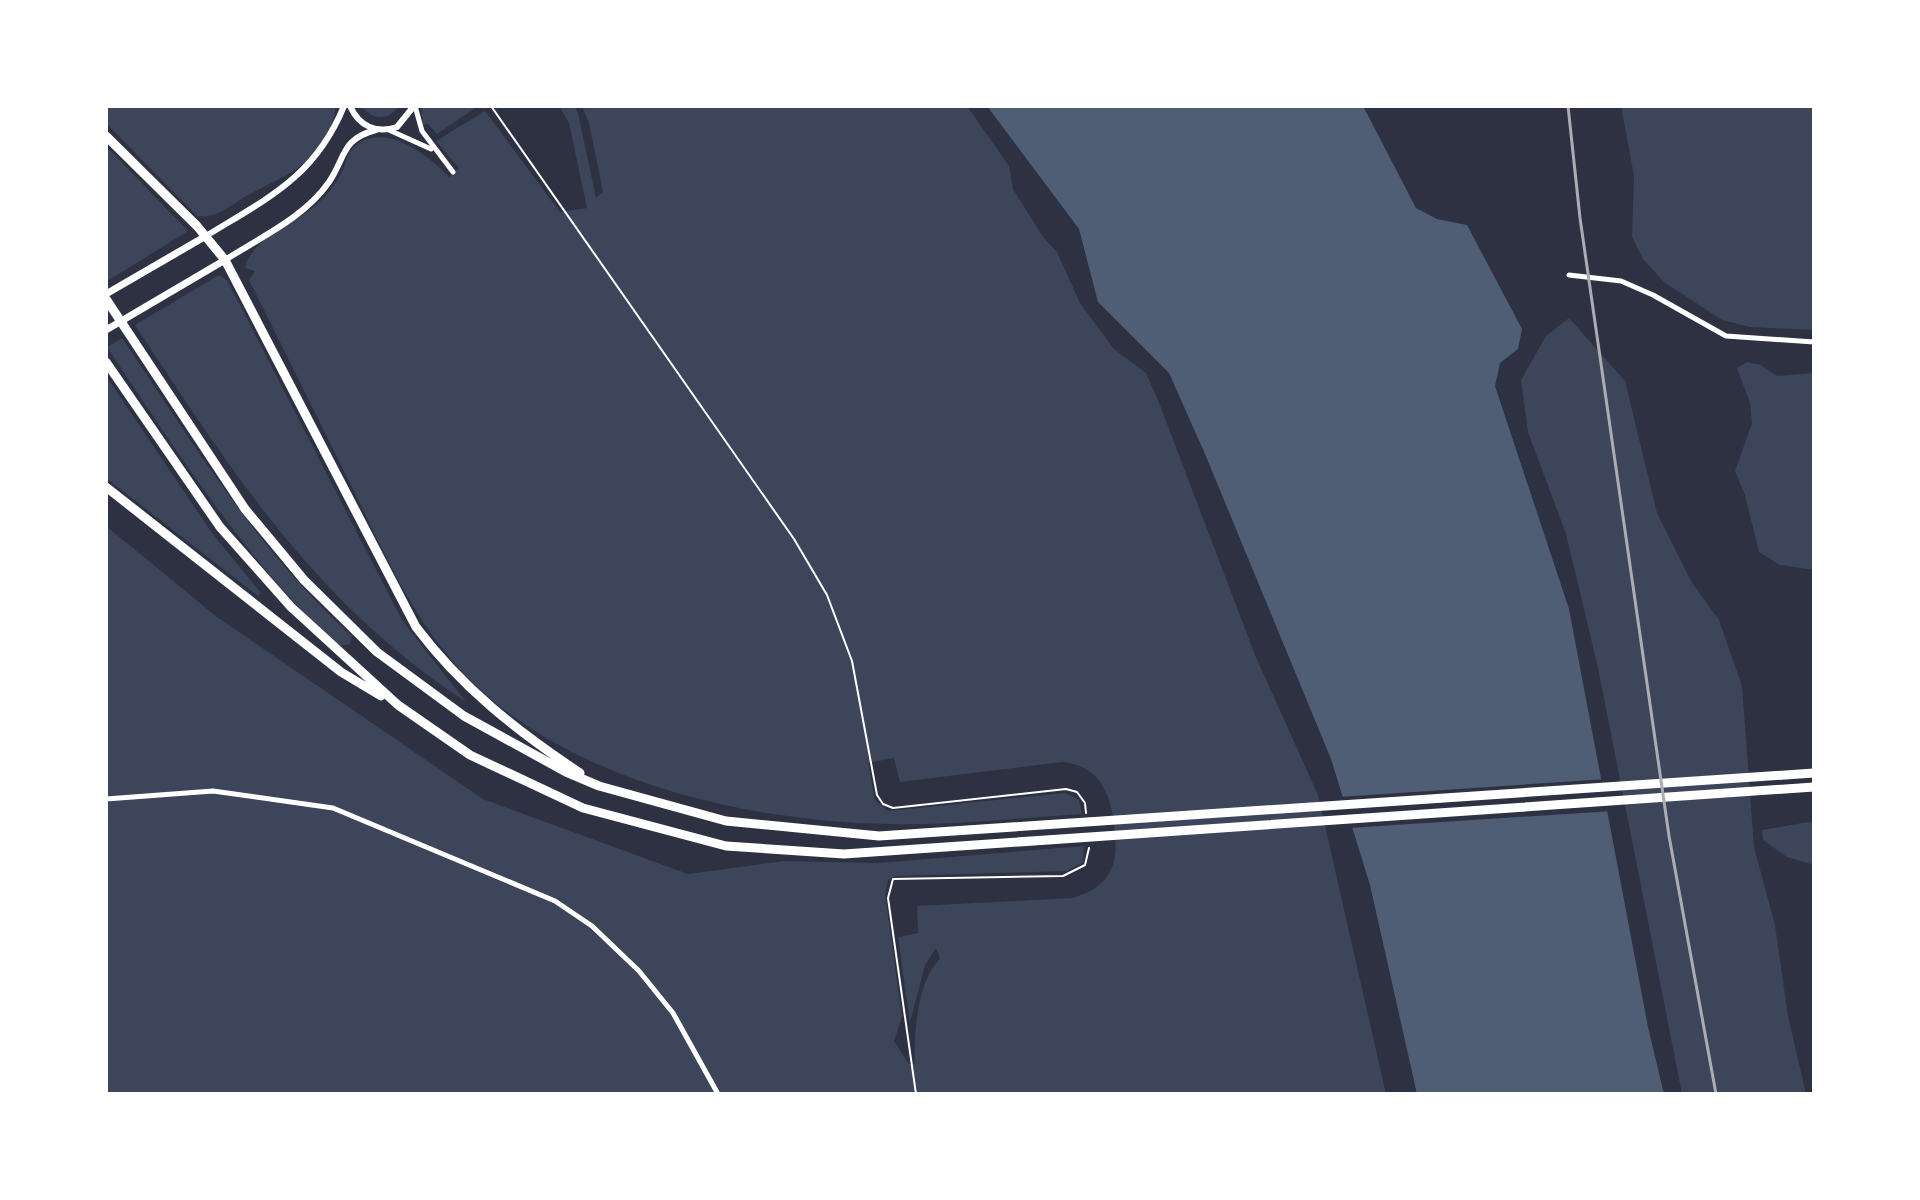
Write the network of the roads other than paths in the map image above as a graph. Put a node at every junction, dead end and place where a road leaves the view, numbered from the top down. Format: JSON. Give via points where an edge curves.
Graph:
{"nodes":[{"id":1,"x":347,"y":106,"type":"edge"},
{"id":2,"x":415,"y":106,"type":"edge"},
{"id":3,"x":376,"y":130,"type":"junction"},
{"id":4,"x":388,"y":130,"type":"junction"},
{"id":5,"x":106,"y":136,"type":"edge"},
{"id":6,"x":433,"y":150,"type":"junction"},
{"id":7,"x":453,"y":172,"type":"dead end"},
{"id":8,"x":206,"y":236,"type":"junction"},
{"id":9,"x":225,"y":260,"type":"junction"},
{"id":10,"x":1569,"y":275,"type":"dead end"},
{"id":11,"x":106,"y":296,"type":"edge"},
{"id":12,"x":106,"y":330,"type":"edge"},
{"id":13,"x":1814,"y":342,"type":"edge"},
{"id":14,"x":107,"y":364,"type":"edge"},
{"id":15,"x":106,"y":487,"type":"edge"},
{"id":16,"x":398,"y":705,"type":"junction"},
{"id":17,"x":1814,"y":773,"type":"edge"},
{"id":18,"x":599,"y":786,"type":"junction"},
{"id":19,"x":1814,"y":787,"type":"edge"},
{"id":20,"x":106,"y":799,"type":"edge"},
{"id":21,"x":718,"y":1094,"type":"edge"}],
"edges":[{"from":1,"to":3,"type":"street"},
{"from":1,"to":8,"type":"street","via":[[307,169]]},
{"from":2,"to":4,"type":"street","via":[[405,121]]},
{"from":2,"to":6,"type":"street"},
{"from":3,"to":4,"type":"street"},
{"from":3,"to":9,"type":"street","via":[[344,148],[315,199]]},
{"from":4,"to":6,"type":"street"},
{"from":5,"to":8,"type":"highway"},
{"from":6,"to":7,"type":"street"},
{"from":8,"to":9,"type":"highway"},
{"from":8,"to":11,"type":"main road"},
{"from":9,"to":12,"type":"main road"},
{"from":9,"to":18,"type":"highway","via":[[416,627],[482,702]]},
{"from":10,"to":13,"type":"street","via":[[1621,281],[1726,336]]},
{"from":11,"to":18,"type":"highway","via":[[245,509],[304,580],[377,652],[464,716]]},
{"from":14,"to":16,"type":"highway","via":[[220,527],[291,607]]},
{"from":15,"to":16,"type":"highway","via":[[341,672]]},
{"from":16,"to":19,"type":"highway","via":[[470,755],[583,808],[726,846],[844,854]]},
{"from":17,"to":18,"type":"highway","via":[[879,836],[726,821]]},
{"from":20,"to":21,"type":"street","via":[[213,791],[333,808],[555,901],[592,926],[647,982],[673,1013]]}]}
